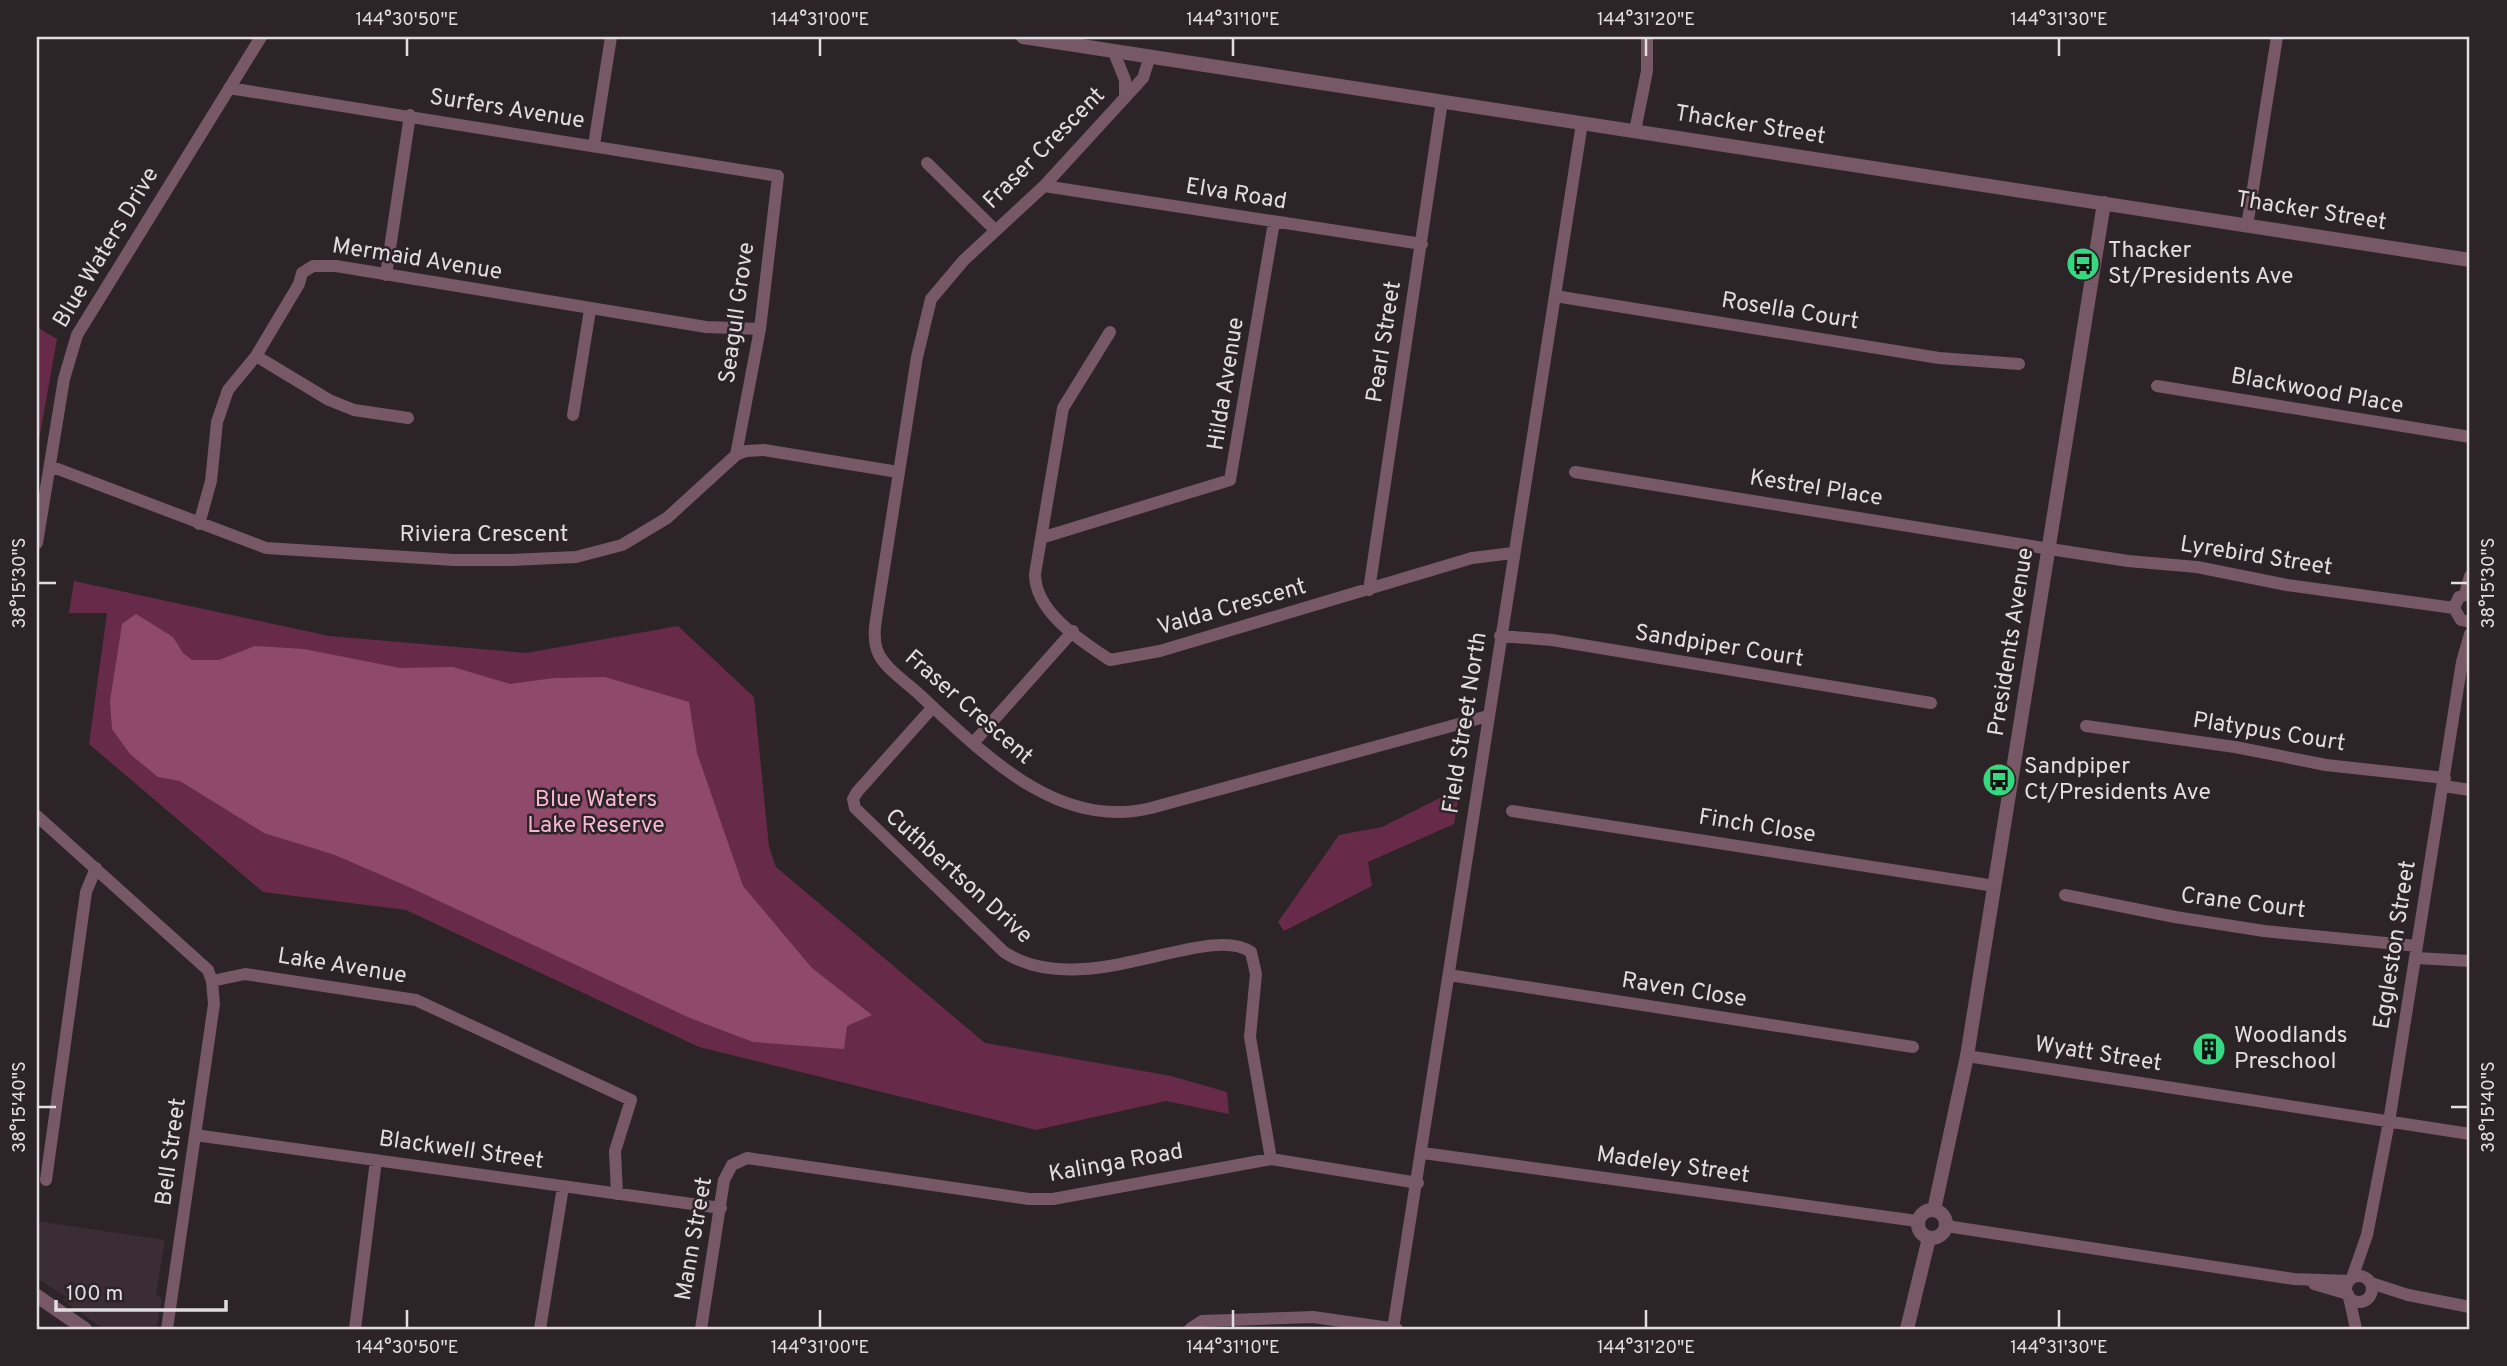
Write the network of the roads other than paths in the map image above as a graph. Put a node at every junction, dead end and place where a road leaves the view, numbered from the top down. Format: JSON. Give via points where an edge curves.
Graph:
{"nodes":[{"id":1,"x":261,"y":37,"type":"edge"},
{"id":2,"x":611,"y":37,"type":"edge"},
{"id":3,"x":1023,"y":37,"type":"edge"},
{"id":4,"x":1647,"y":37,"type":"edge"},
{"id":5,"x":2277,"y":37,"type":"edge"},
{"id":6,"x":1113,"y":50,"type":"junction"},
{"id":7,"x":1150,"y":56,"type":"junction"},
{"id":8,"x":229,"y":88,"type":"junction"},
{"id":9,"x":1125,"y":98,"type":"junction"},
{"id":10,"x":1442,"y":102,"type":"junction"},
{"id":11,"x":410,"y":116,"type":"junction"},
{"id":12,"x":1581,"y":123,"type":"junction"},
{"id":13,"x":1635,"y":131,"type":"junction"},
{"id":14,"x":594,"y":145,"type":"junction"},
{"id":15,"x":927,"y":163,"type":"dead end"},
{"id":16,"x":778,"y":176,"type":"joint"},
{"id":17,"x":1044,"y":186,"type":"junction"},
{"id":18,"x":2104,"y":203,"type":"junction"},
{"id":19,"x":1274,"y":222,"type":"junction"},
{"id":20,"x":2247,"y":226,"type":"junction"},
{"id":21,"x":995,"y":230,"type":"junction"},
{"id":22,"x":1422,"y":244,"type":"junction"},
{"id":23,"x":2470,"y":260,"type":"edge"},
{"id":24,"x":386,"y":275,"type":"junction"},
{"id":25,"x":1555,"y":296,"type":"junction"},
{"id":26,"x":590,"y":310,"type":"junction"},
{"id":27,"x":760,"y":329,"type":"junction"},
{"id":28,"x":1110,"y":332,"type":"dead end"},
{"id":29,"x":256,"y":355,"type":"junction"},
{"id":30,"x":2019,"y":364,"type":"dead end"},
{"id":31,"x":2157,"y":386,"type":"dead end"},
{"id":32,"x":573,"y":415,"type":"dead end"},
{"id":33,"x":408,"y":418,"type":"dead end"},
{"id":34,"x":2470,"y":437,"type":"edge"},
{"id":35,"x":736,"y":455,"type":"junction"},
{"id":36,"x":50,"y":466,"type":"junction"},
{"id":37,"x":898,"y":472,"type":"junction"},
{"id":38,"x":1575,"y":472,"type":"dead end"},
{"id":39,"x":199,"y":524,"type":"junction"},
{"id":40,"x":1041,"y":538,"type":"junction"},
{"id":41,"x":37,"y":543,"type":"edge"},
{"id":42,"x":2050,"y":549,"type":"junction"},
{"id":43,"x":1513,"y":553,"type":"junction"},
{"id":44,"x":2470,"y":576,"type":"edge"},
{"id":45,"x":1369,"y":590,"type":"junction"},
{"id":46,"x":2468,"y":593,"type":"edge"},
{"id":47,"x":2462,"y":617,"type":"edge"},
{"id":48,"x":1073,"y":631,"type":"junction"},
{"id":49,"x":2470,"y":634,"type":"edge"},
{"id":50,"x":1500,"y":636,"type":"junction"},
{"id":51,"x":2462,"y":662,"type":"junction"},
{"id":52,"x":1931,"y":703,"type":"dead end"},
{"id":53,"x":933,"y":707,"type":"junction"},
{"id":54,"x":1488,"y":716,"type":"junction"},
{"id":55,"x":2086,"y":726,"type":"dead end"},
{"id":56,"x":974,"y":742,"type":"junction"},
{"id":57,"x":2444,"y":782,"type":"junction"},
{"id":58,"x":2470,"y":790,"type":"edge"},
{"id":59,"x":1511,"y":811,"type":"dead end"},
{"id":60,"x":37,"y":816,"type":"edge"},
{"id":61,"x":96,"y":868,"type":"junction"},
{"id":62,"x":1995,"y":886,"type":"junction"},
{"id":63,"x":2066,"y":895,"type":"dead end"},
{"id":64,"x":2416,"y":952,"type":"junction"},
{"id":65,"x":2470,"y":961,"type":"edge"},
{"id":66,"x":1449,"y":975,"type":"junction"},
{"id":67,"x":212,"y":981,"type":"junction"},
{"id":68,"x":1913,"y":1048,"type":"dead end"},
{"id":69,"x":1967,"y":1056,"type":"junction"},
{"id":70,"x":2389,"y":1122,"type":"junction"},
{"id":71,"x":2470,"y":1134,"type":"edge"},
{"id":72,"x":195,"y":1135,"type":"junction"},
{"id":73,"x":1423,"y":1153,"type":"junction"},
{"id":74,"x":1271,"y":1159,"type":"junction"},
{"id":75,"x":376,"y":1160,"type":"junction"},
{"id":76,"x":738,"y":1161,"type":"joint"},
{"id":77,"x":46,"y":1180,"type":"dead end"},
{"id":78,"x":1418,"y":1183,"type":"junction"},
{"id":79,"x":563,"y":1187,"type":"junction"},
{"id":80,"x":617,"y":1194,"type":"junction"},
{"id":81,"x":721,"y":1208,"type":"junction"},
{"id":82,"x":1934,"y":1210,"type":"junction"},
{"id":83,"x":1917,"y":1221,"type":"junction"},
{"id":84,"x":1946,"y":1226,"type":"junction"},
{"id":85,"x":2367,"y":1235,"type":"junction"},
{"id":86,"x":1929,"y":1238,"type":"junction"},
{"id":87,"x":2369,"y":1281,"type":"junction"},
{"id":88,"x":2349,"y":1288,"type":"junction"},
{"id":89,"x":37,"y":1296,"type":"edge"},
{"id":90,"x":2408,"y":1296,"type":"junction"},
{"id":91,"x":2366,"y":1299,"type":"junction"},
{"id":92,"x":2470,"y":1307,"type":"edge"},
{"id":93,"x":86,"y":1329,"type":"edge"},
{"id":94,"x":167,"y":1329,"type":"edge"},
{"id":95,"x":355,"y":1329,"type":"edge"},
{"id":96,"x":540,"y":1329,"type":"edge"},
{"id":97,"x":701,"y":1329,"type":"edge"},
{"id":98,"x":1190,"y":1329,"type":"edge"},
{"id":99,"x":1395,"y":1329,"type":"edge"},
{"id":100,"x":1907,"y":1329,"type":"edge"},
{"id":101,"x":2358,"y":1329,"type":"edge"}],
"edges":[{"from":1,"to":8,"type":"street","name":"Blue Waters Drive"},
{"from":2,"to":14,"type":"street"},
{"from":3,"to":6,"type":"street","name":"Thacker Street"},
{"from":4,"to":13,"type":"street","via":[[1647,71]]},
{"from":5,"to":20,"type":"street"},
{"from":6,"to":7,"type":"street","name":"Thacker Street"},
{"from":6,"to":9,"type":"street","name":"Fraser Crescent","via":[[1125,80]]},
{"from":7,"to":9,"type":"street","name":"Fraser Crescent","via":[[1146,73]]},
{"from":7,"to":10,"type":"street","name":"Thacker Street"},
{"from":8,"to":11,"type":"street","name":"Surfers Avenue"},
{"from":8,"to":36,"type":"street","name":"Blue Waters Drive","via":[[77,335],[67,365]]},
{"from":9,"to":17,"type":"street","name":"Fraser Crescent"},
{"from":10,"to":12,"type":"street","name":"Thacker Street"},
{"from":10,"to":22,"type":"street","name":"Pearl Street"},
{"from":11,"to":14,"type":"street","name":"Surfers Avenue"},
{"from":11,"to":24,"type":"street"},
{"from":12,"to":13,"type":"street","name":"Thacker Street"},
{"from":12,"to":25,"type":"street","name":"Field Street North"},
{"from":13,"to":18,"type":"street","name":"Thacker Street"},
{"from":14,"to":16,"type":"street","name":"Surfers Avenue"},
{"from":15,"to":21,"type":"street"},
{"from":16,"to":27,"type":"street","name":"Seagull Grove"},
{"from":17,"to":19,"type":"street","name":"Elva Road"},
{"from":17,"to":21,"type":"street","name":"Fraser Crescent"},
{"from":18,"to":20,"type":"street","name":"Thacker Street"},
{"from":18,"to":42,"type":"street","name":"Presidents Avenue"},
{"from":19,"to":22,"type":"street","name":"Elva Road"},
{"from":19,"to":40,"type":"street","name":"Hilda Avenue","via":[[1230,480]]},
{"from":20,"to":23,"type":"street","name":"Thacker Street"},
{"from":21,"to":37,"type":"street","name":"Fraser Crescent","via":[[931,299]]},
{"from":22,"to":45,"type":"street","name":"Pearl Street"},
{"from":24,"to":26,"type":"street","name":"Mermaid Avenue"},
{"from":24,"to":29,"type":"street","name":"Mermaid Avenue","via":[[324,265],[302,273]]},
{"from":25,"to":30,"type":"street","name":"Rosella Court","via":[[1939,358]]},
{"from":25,"to":43,"type":"street","name":"Field Street North"},
{"from":26,"to":27,"type":"street","name":"Mermaid Avenue","via":[[706,327]]},
{"from":26,"to":32,"type":"street"},
{"from":27,"to":35,"type":"street","name":"Seagull Grove"},
{"from":28,"to":40,"type":"street","name":"Valda Crescent","via":[[1063,408]]},
{"from":29,"to":33,"type":"street","via":[[329,400],[354,410]]},
{"from":29,"to":39,"type":"street","name":"Mermaid Avenue","via":[[221,406],[211,481]]},
{"from":31,"to":34,"type":"street","name":"Blackwood Place"},
{"from":35,"to":37,"type":"street","via":[[764,450]]},
{"from":35,"to":39,"type":"street","name":"Riviera Crescent","via":[[651,530],[622,545],[576,556],[454,560],[266,548]]},
{"from":36,"to":39,"type":"street","name":"Riviera Crescent"},
{"from":36,"to":41,"type":"street","name":"Blue Waters Drive"},
{"from":37,"to":53,"type":"street","name":"Fraser Crescent","via":[[875,641],[884,663]]},
{"from":38,"to":42,"type":"street","name":"Kestrel Place"},
{"from":40,"to":48,"type":"street","name":"Valda Crescent","via":[[1035,575],[1038,595]]},
{"from":42,"to":47,"type":"street","name":"Lyrebird Street","via":[[2197,566]]},
{"from":42,"to":62,"type":"street","name":"Presidents Avenue"},
{"from":43,"to":45,"type":"street","name":"Valda Crescent","via":[[1472,558]]},
{"from":43,"to":50,"type":"street","name":"Field Street North"},
{"from":44,"to":46,"type":"street"},
{"from":45,"to":48,"type":"street","name":"Valda Crescent","via":[[1126,659],[1110,660]]},
{"from":46,"to":47,"type":"street","via":[[2456,602]]},
{"from":47,"to":51,"type":"street","name":"Eggleston Street"},
{"from":48,"to":56,"type":"street"},
{"from":49,"to":51,"type":"street","name":"Eggleston Street"},
{"from":50,"to":52,"type":"street","name":"Sandpiper Court","via":[[1552,640]]},
{"from":50,"to":54,"type":"street","name":"Field Street North"},
{"from":51,"to":57,"type":"street","name":"Eggleston Street"},
{"from":53,"to":56,"type":"street","name":"Fraser Crescent"},
{"from":53,"to":74,"type":"street","name":"Cuthbertson Drive","via":[[858,792],[853,799],[855,808],[1020,963],[1053,970],[1105,968],[1226,944],[1251,952],[1256,975],[1250,1037]]},
{"from":54,"to":56,"type":"street","name":"Fraser Crescent","via":[[1118,814],[1087,809],[1023,784]]},
{"from":54,"to":66,"type":"street","name":"Field Street North"},
{"from":55,"to":57,"type":"street","name":"Platypus Court"},
{"from":57,"to":58,"type":"street","name":"Platypus Court"},
{"from":57,"to":64,"type":"street","name":"Eggleston Street"},
{"from":59,"to":62,"type":"street","name":"Finch Close"},
{"from":60,"to":61,"type":"street"},
{"from":61,"to":67,"type":"street","via":[[208,970]]},
{"from":61,"to":77,"type":"street","via":[[86,892]]},
{"from":62,"to":69,"type":"street","name":"Presidents Avenue"},
{"from":63,"to":64,"type":"street","name":"Crane Court","via":[[2175,917]]},
{"from":64,"to":65,"type":"street","name":"Crane Court"},
{"from":64,"to":70,"type":"street","name":"Eggleston Street"},
{"from":66,"to":68,"type":"street","name":"Raven Close"},
{"from":66,"to":73,"type":"street","name":"Field Street North"},
{"from":67,"to":72,"type":"street","name":"Bell Street","via":[[214,1003]]},
{"from":67,"to":80,"type":"street","name":"Lake Avenue","via":[[245,974],[416,1000],[631,1100],[615,1151]]},
{"from":69,"to":70,"type":"street","name":"Wyatt Street"},
{"from":69,"to":82,"type":"street","name":"Presidents Avenue"},
{"from":70,"to":71,"type":"street","name":"Wyatt Street"},
{"from":70,"to":85,"type":"street","name":"Eggleston Street"},
{"from":72,"to":75,"type":"street","name":"Blackwell Street"},
{"from":72,"to":94,"type":"street","name":"Bell Street"},
{"from":73,"to":78,"type":"street","name":"Field Street North"},
{"from":73,"to":83,"type":"street","name":"Madeley Street"},
{"from":74,"to":76,"type":"street","name":"Kalinga Road","via":[[1053,1199],[757,1158]]},
{"from":74,"to":78,"type":"street","name":"Kalinga Road"},
{"from":75,"to":79,"type":"street","name":"Blackwell Street"},
{"from":75,"to":95,"type":"street"},
{"from":76,"to":81,"type":"street","name":"Mann Street","via":[[727,1172]]},
{"from":78,"to":99,"type":"street","name":"Field Street North"},
{"from":79,"to":80,"type":"street","name":"Blackwell Street"},
{"from":79,"to":96,"type":"street"},
{"from":80,"to":81,"type":"street","name":"Blackwell Street"},
{"from":81,"to":97,"type":"street","name":"Mann Street"},
{"from":82,"to":83,"type":"street","via":[[1923,1212]]},
{"from":82,"to":84,"type":"street","via":[[1943,1216]]},
{"from":83,"to":86,"type":"street","via":[[1920,1232]]},
{"from":84,"to":86,"type":"street","via":[[1940,1236]]},
{"from":84,"to":88,"type":"street"},
{"from":85,"to":87,"type":"street","name":"Eggleston Street"},
{"from":85,"to":88,"type":"street","name":"Eggleston Street"},
{"from":86,"to":100,"type":"street"},
{"from":87,"to":88,"type":"street"},
{"from":87,"to":90,"type":"street"},
{"from":87,"to":91,"type":"street","name":"Eggleston Street"},
{"from":88,"to":91,"type":"street"},
{"from":88,"to":101,"type":"street"},
{"from":89,"to":93,"type":"street"},
{"from":90,"to":91,"type":"street"},
{"from":90,"to":92,"type":"street"},
{"from":91,"to":101,"type":"street"},
{"from":98,"to":99,"type":"street","via":[[1202,1321],[1313,1317]]}]}
